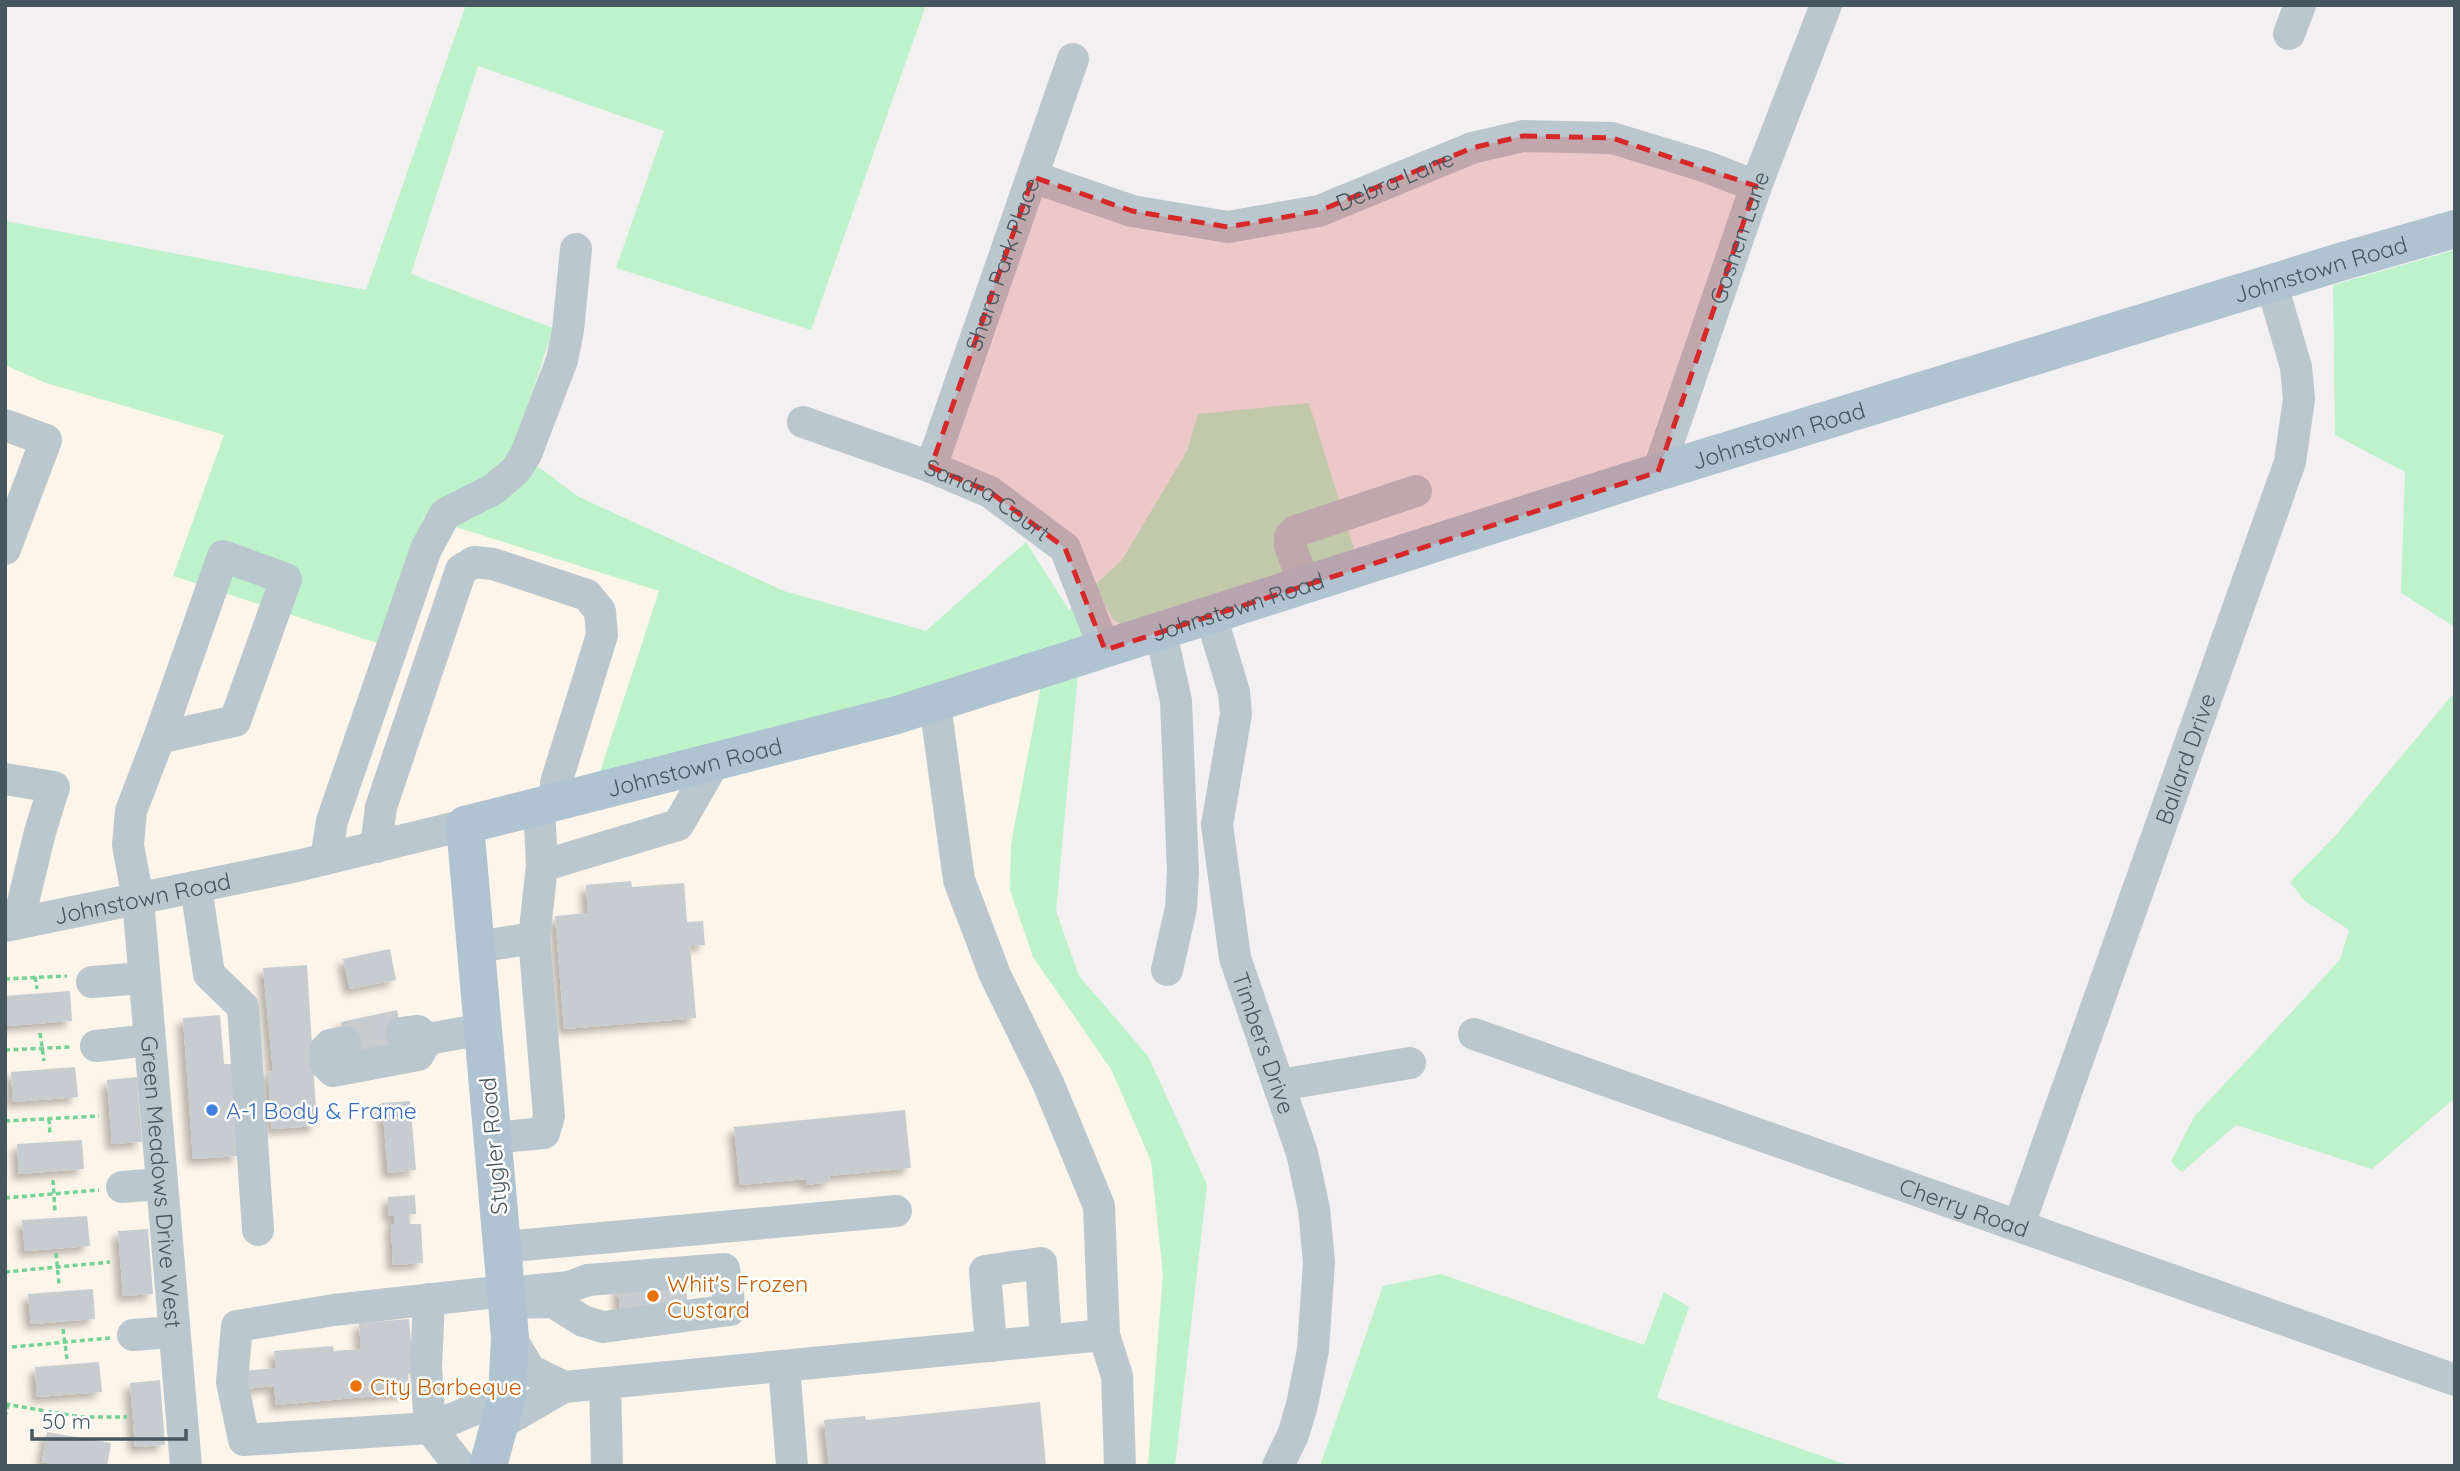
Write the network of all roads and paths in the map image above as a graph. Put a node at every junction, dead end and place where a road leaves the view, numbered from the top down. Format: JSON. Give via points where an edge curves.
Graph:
{"nodes":[{"id":1,"x":1826,"y":5,"type":"edge"},
{"id":2,"x":1073,"y":59,"type":"dead end"},
{"id":3,"x":1033,"y":177,"type":"junction"},
{"id":4,"x":1756,"y":186,"type":"junction"},
{"id":5,"x":2455,"y":229,"type":"edge"},
{"id":6,"x":576,"y":248,"type":"dead end"},
{"id":7,"x":2272,"y":285,"type":"junction"},
{"id":8,"x":803,"y":422,"type":"dead end"},
{"id":9,"x":5,"y":425,"type":"edge"},
{"id":10,"x":931,"y":467,"type":"junction"},
{"id":11,"x":1658,"y":472,"type":"junction"},
{"id":12,"x":1416,"y":491,"type":"dead end"},
{"id":13,"x":5,"y":549,"type":"edge"},
{"id":14,"x":1305,"y":586,"type":"junction"},
{"id":15,"x":1211,"y":616,"type":"junction"},
{"id":16,"x":1161,"y":633,"type":"junction"},
{"id":17,"x":1105,"y":650,"type":"junction"},
{"id":18,"x":935,"y":704,"type":"junction"},
{"id":19,"x":159,"y":738,"type":"junction"},
{"id":20,"x":715,"y":761,"type":"junction"},
{"id":21,"x":5,"y":779,"type":"edge"},
{"id":22,"x":548,"y":803,"type":"junction"},
{"id":23,"x":465,"y":825,"type":"junction"},
{"id":24,"x":376,"y":847,"type":"junction"},
{"id":25,"x":326,"y":859,"type":"junction"},
{"id":26,"x":542,"y":866,"type":"junction"},
{"id":27,"x":196,"y":887,"type":"junction"},
{"id":28,"x":138,"y":899,"type":"junction"},
{"id":29,"x":12,"y":924,"type":"edge"},
{"id":30,"x":534,"y":938,"type":"junction"},
{"id":31,"x":476,"y":947,"type":"junction"},
{"id":32,"x":1167,"y":970,"type":"dead end"},
{"id":33,"x":35,"y":977,"type":"junction"},
{"id":34,"x":144,"y":978,"type":"junction"},
{"id":35,"x":5,"y":979,"type":"edge"},
{"id":36,"x":92,"y":982,"type":"joint"},
{"id":37,"x":37,"y":989,"type":"dead end"},
{"id":38,"x":483,"y":1029,"type":"junction"},
{"id":39,"x":40,"y":1033,"type":"dead end"},
{"id":40,"x":1474,"y":1034,"type":"dead end"},
{"id":41,"x":149,"y":1040,"type":"junction"},
{"id":42,"x":345,"y":1042,"type":"tunnel mouth"},
{"id":43,"x":96,"y":1046,"type":"joint"},
{"id":44,"x":42,"y":1047,"type":"junction"},
{"id":45,"x":5,"y":1050,"type":"edge"},
{"id":46,"x":44,"y":1061,"type":"dead end"},
{"id":47,"x":1410,"y":1063,"type":"dead end"},
{"id":48,"x":1280,"y":1086,"type":"junction"},
{"id":49,"x":99,"y":1116,"type":"dead end"},
{"id":50,"x":49,"y":1119,"type":"junction"},
{"id":51,"x":5,"y":1121,"type":"edge"},
{"id":52,"x":50,"y":1135,"type":"dead end"},
{"id":53,"x":493,"y":1138,"type":"junction"},
{"id":54,"x":53,"y":1180,"type":"dead end"},
{"id":55,"x":161,"y":1184,"type":"junction"},
{"id":56,"x":122,"y":1187,"type":"joint"},
{"id":57,"x":54,"y":1194,"type":"junction"},
{"id":58,"x":5,"y":1198,"type":"edge"},
{"id":59,"x":896,"y":1210,"type":"dead end"},
{"id":60,"x":55,"y":1212,"type":"dead end"},
{"id":61,"x":2019,"y":1225,"type":"junction"},
{"id":62,"x":258,"y":1230,"type":"dead end"},
{"id":63,"x":502,"y":1247,"type":"junction"},
{"id":64,"x":57,"y":1253,"type":"dead end"},
{"id":65,"x":110,"y":1262,"type":"dead end"},
{"id":66,"x":58,"y":1267,"type":"junction"},
{"id":67,"x":5,"y":1272,"type":"edge"},
{"id":68,"x":59,"y":1284,"type":"dead end"},
{"id":69,"x":429,"y":1300,"type":"junction"},
{"id":70,"x":511,"y":1308,"type":"junction"},
{"id":71,"x":63,"y":1329,"type":"dead end"},
{"id":72,"x":174,"y":1332,"type":"junction"},
{"id":73,"x":133,"y":1335,"type":"joint"},
{"id":74,"x":1104,"y":1335,"type":"junction"},
{"id":75,"x":1046,"y":1340,"type":"junction"},
{"id":76,"x":65,"y":1342,"type":"junction"},
{"id":77,"x":991,"y":1346,"type":"junction"},
{"id":78,"x":12,"y":1348,"type":"dead end"},
{"id":79,"x":67,"y":1359,"type":"dead end"},
{"id":80,"x":784,"y":1366,"type":"junction"},
{"id":81,"x":2455,"y":1380,"type":"edge"},
{"id":82,"x":605,"y":1384,"type":"junction"},
{"id":83,"x":564,"y":1387,"type":"junction"},
{"id":84,"x":6,"y":1404,"type":"edge"},
{"id":85,"x":503,"y":1410,"type":"junction"},
{"id":86,"x":5,"y":1417,"type":"edge"},
{"id":87,"x":81,"y":1417,"type":"junction"},
{"id":88,"x":127,"y":1417,"type":"dead end"},
{"id":89,"x":430,"y":1428,"type":"junction"},
{"id":90,"x":79,"y":1433,"type":"dead end"},
{"id":91,"x":186,"y":1466,"type":"edge"},
{"id":92,"x":460,"y":1466,"type":"edge"},
{"id":93,"x":488,"y":1466,"type":"edge"},
{"id":94,"x":607,"y":1466,"type":"edge"},
{"id":95,"x":792,"y":1466,"type":"edge"},
{"id":96,"x":1120,"y":1466,"type":"edge"},
{"id":97,"x":1278,"y":1466,"type":"edge"}],
"edges":[{"from":1,"to":4,"type":"street","name":"Goshen Lane"},
{"from":2,"to":3,"type":"street","name":"Shara Park Place"},
{"from":3,"to":4,"type":"street","name":"Debra Lane","via":[[1132,211],[1228,227],[1318,211],[1472,148],[1523,136],[1612,138]]},
{"from":3,"to":10,"type":"street","name":"Shara Park Place"},
{"from":4,"to":11,"type":"street","name":"Goshen Lane"},
{"from":5,"to":7,"type":"main road","name":"Johnstown Road"},
{"from":6,"to":25,"type":"street","via":[[562,360],[526,454],[494,489],[445,514],[436,527],[332,821]]},
{"from":7,"to":11,"type":"main road","name":"Johnstown Road"},
{"from":7,"to":61,"type":"street","name":"Ballard Drive","via":[[2296,367],[2298,399],[2290,462]]},
{"from":8,"to":10,"type":"street","name":"Sandra Court"},
{"from":9,"to":13,"type":"street","via":[[46,440]]},
{"from":10,"to":17,"type":"street","name":"Sandra Court","via":[[989,492],[1065,548]]},
{"from":11,"to":14,"type":"main road","name":"Johnstown Road"},
{"from":12,"to":14,"type":"street","via":[[1296,531],[1290,537],[1290,547]]},
{"from":14,"to":15,"type":"main road","name":"Johnstown Road"},
{"from":15,"to":16,"type":"main road","name":"Johnstown Road"},
{"from":15,"to":48,"type":"street","name":"Timbers Drive","via":[[1234,692],[1236,714],[1217,825],[1235,958]]},
{"from":16,"to":17,"type":"main road","name":"Johnstown Road"},
{"from":16,"to":32,"type":"street","via":[[1176,701],[1183,871],[1181,908]]},
{"from":17,"to":18,"type":"main road","name":"Johnstown Road"},
{"from":18,"to":20,"type":"main road","name":"Johnstown Road"},
{"from":18,"to":74,"type":"street","via":[[959,880],[995,975],[1048,1083],[1099,1206]]},
{"from":19,"to":19,"type":"street","name":"Green Meadows Drive West","via":[[223,556],[286,579],[235,721]]},
{"from":19,"to":28,"type":"street","name":"Green Meadows Drive West","via":[[131,811],[128,845]]},
{"from":20,"to":22,"type":"main road","name":"Johnstown Road"},
{"from":20,"to":26,"type":"street","via":[[678,825]]},
{"from":21,"to":29,"type":"street","via":[[54,787]]},
{"from":22,"to":23,"type":"main road","name":"Johnstown Road"},
{"from":22,"to":24,"type":"street","via":[[601,635],[600,611],[587,596],[493,564],[474,562],[461,570],[381,807]]},
{"from":22,"to":26,"type":"street"},
{"from":23,"to":24,"type":"street","name":"Johnstown Road"},
{"from":23,"to":31,"type":"main road","name":"Stygler Road"},
{"from":24,"to":25,"type":"street","name":"Johnstown Road"},
{"from":25,"to":27,"type":"street","name":"Johnstown Road"},
{"from":26,"to":30,"type":"street"},
{"from":27,"to":28,"type":"street","name":"Johnstown Road"},
{"from":27,"to":62,"type":"street","via":[[209,974],[243,1007]]},
{"from":28,"to":29,"type":"street","name":"Johnstown Road"},
{"from":28,"to":34,"type":"street","name":"Green Meadows Drive West"},
{"from":30,"to":31,"type":"street"},
{"from":30,"to":53,"type":"street","via":[[549,1116],[544,1133]]},
{"from":31,"to":38,"type":"main road","name":"Stygler Road"},
{"from":33,"to":35,"type":"path"},
{"from":33,"to":36,"type":"path","via":[[83,975]]},
{"from":33,"to":37,"type":"path"},
{"from":34,"to":36,"type":"street"},
{"from":34,"to":41,"type":"street","name":"Green Meadows Drive West"},
{"from":38,"to":42,"type":"street","via":[[415,1036],[418,1055],[332,1071],[325,1063],[325,1050]]},
{"from":38,"to":53,"type":"main road","name":"Stygler Road"},
{"from":39,"to":44,"type":"path"},
{"from":40,"to":61,"type":"street","name":"Cherry Road"},
{"from":41,"to":43,"type":"street"},
{"from":41,"to":55,"type":"street","name":"Green Meadows Drive West"},
{"from":43,"to":44,"type":"path"},
{"from":44,"to":45,"type":"path"},
{"from":44,"to":46,"type":"path"},
{"from":47,"to":48,"type":"street"},
{"from":48,"to":97,"type":"street","name":"Timbers Drive","via":[[1303,1153],[1319,1262],[1313,1350],[1305,1391],[1293,1436]]},
{"from":49,"to":50,"type":"path"},
{"from":50,"to":51,"type":"path"},
{"from":50,"to":52,"type":"path"},
{"from":53,"to":63,"type":"main road","name":"Stygler Road"},
{"from":54,"to":57,"type":"path"},
{"from":55,"to":56,"type":"street"},
{"from":55,"to":72,"type":"street","name":"Green Meadows Drive West"},
{"from":56,"to":57,"type":"path"},
{"from":57,"to":58,"type":"path"},
{"from":57,"to":60,"type":"path"},
{"from":59,"to":63,"type":"street"},
{"from":61,"to":81,"type":"street","name":"Cherry Road"},
{"from":63,"to":70,"type":"main road","name":"Stygler Road"},
{"from":64,"to":66,"type":"path"},
{"from":65,"to":66,"type":"path"},
{"from":66,"to":67,"type":"path"},
{"from":66,"to":68,"type":"path"},
{"from":69,"to":70,"type":"street"},
{"from":69,"to":89,"type":"street","via":[[426,1368]]},
{"from":69,"to":89,"type":"street","via":[[237,1326],[232,1382],[244,1440]]},
{"from":70,"to":70,"type":"street","via":[[552,1302],[603,1327],[730,1310],[724,1269],[588,1280],[569,1287],[527,1291]]},
{"from":70,"to":83,"type":"street","via":[[530,1370]]},
{"from":70,"to":85,"type":"main road","name":"Stygler Road"},
{"from":71,"to":76,"type":"path"},
{"from":72,"to":73,"type":"street"},
{"from":72,"to":91,"type":"street","name":"Green Meadows Drive West"},
{"from":73,"to":76,"type":"path"},
{"from":74,"to":75,"type":"street"},
{"from":74,"to":96,"type":"street","via":[[1117,1376]]},
{"from":75,"to":77,"type":"street"},
{"from":75,"to":77,"type":"street","via":[[1041,1264],[985,1271]]},
{"from":76,"to":78,"type":"path"},
{"from":76,"to":79,"type":"path"},
{"from":77,"to":80,"type":"street"},
{"from":80,"to":82,"type":"street"},
{"from":80,"to":95,"type":"street"},
{"from":82,"to":83,"type":"street"},
{"from":82,"to":94,"type":"street"},
{"from":83,"to":85,"type":"street"},
{"from":84,"to":86,"type":"path"},
{"from":84,"to":87,"type":"path"},
{"from":85,"to":89,"type":"street"},
{"from":85,"to":93,"type":"main road","name":"Stygler Road"},
{"from":87,"to":88,"type":"path"},
{"from":87,"to":90,"type":"path"},
{"from":89,"to":92,"type":"street"}]}
